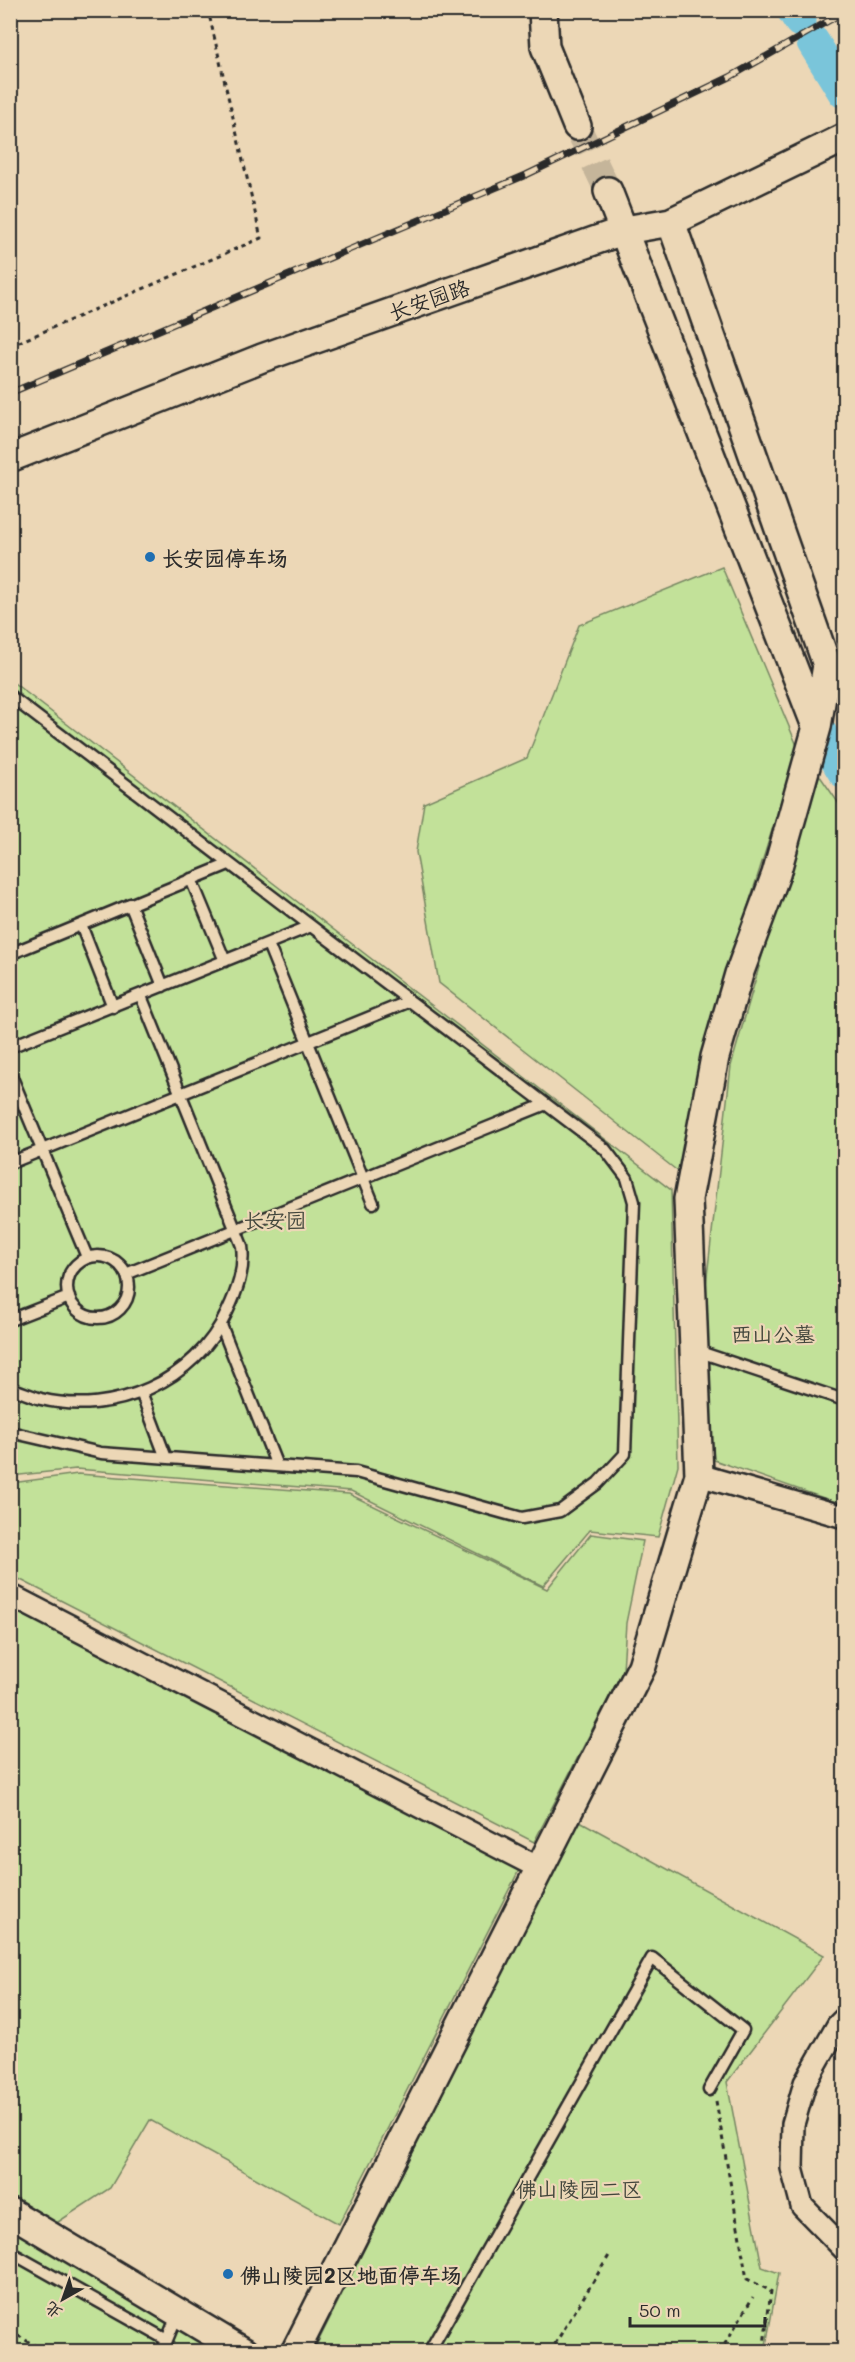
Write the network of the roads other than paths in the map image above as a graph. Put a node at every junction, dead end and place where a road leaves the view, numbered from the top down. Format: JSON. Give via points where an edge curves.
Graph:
{"nodes":[{"id":1,"x":543,"y":10,"type":"edge"},
{"id":2,"x":577,"y":126,"type":"tunnel mouth"},
{"id":3,"x":844,"y":138,"type":"edge"},
{"id":4,"x":608,"y":191,"type":"tunnel mouth"},
{"id":5,"x":671,"y":222,"type":"junction"},
{"id":6,"x":625,"y":230,"type":"junction"},
{"id":7,"x":10,"y":458,"type":"edge"},
{"id":8,"x":827,"y":666,"type":"junction"},
{"id":9,"x":844,"y":686,"type":"edge"},
{"id":10,"x":10,"y":696,"type":"edge"},
{"id":11,"x":817,"y":727,"type":"junction"},
{"id":12,"x":229,"y":864,"type":"junction"},
{"id":13,"x":191,"y":879,"type":"junction"},
{"id":14,"x":130,"y":904,"type":"junction"},
{"id":15,"x":81,"y":925,"type":"junction"},
{"id":16,"x":311,"y":926,"type":"junction"},
{"id":17,"x":268,"y":944,"type":"junction"},
{"id":18,"x":10,"y":954,"type":"edge"},
{"id":19,"x":225,"y":961,"type":"junction"},
{"id":20,"x":163,"y":986,"type":"junction"},
{"id":21,"x":141,"y":996,"type":"junction"},
{"id":22,"x":410,"y":1001,"type":"junction"},
{"id":23,"x":113,"y":1007,"type":"junction"},
{"id":24,"x":308,"y":1042,"type":"junction"},
{"id":25,"x":10,"y":1047,"type":"edge"},
{"id":26,"x":10,"y":1073,"type":"edge"},
{"id":27,"x":181,"y":1094,"type":"junction"},
{"id":28,"x":546,"y":1104,"type":"junction"},
{"id":29,"x":42,"y":1150,"type":"junction"},
{"id":30,"x":10,"y":1163,"type":"edge"},
{"id":31,"x":362,"y":1178,"type":"junction"},
{"id":32,"x":373,"y":1203,"type":"dead end"},
{"id":33,"x":236,"y":1229,"type":"junction"},
{"id":34,"x":87,"y":1257,"type":"junction"},
{"id":35,"x":126,"y":1274,"type":"junction"},
{"id":36,"x":69,"y":1296,"type":"junction"},
{"id":37,"x":10,"y":1320,"type":"edge"},
{"id":38,"x":221,"y":1325,"type":"junction"},
{"id":39,"x":694,"y":1350,"type":"junction"},
{"id":40,"x":10,"y":1388,"type":"edge"},
{"id":41,"x":141,"y":1392,"type":"junction"},
{"id":42,"x":844,"y":1400,"type":"edge"},
{"id":43,"x":10,"y":1432,"type":"edge"},
{"id":44,"x":166,"y":1458,"type":"junction"},
{"id":45,"x":278,"y":1466,"type":"junction"},
{"id":46,"x":699,"y":1474,"type":"junction"},
{"id":47,"x":844,"y":1517,"type":"edge"},
{"id":48,"x":10,"y":1595,"type":"edge"},
{"id":49,"x":541,"y":1869,"type":"junction"},
{"id":50,"x":844,"y":2019,"type":"edge"},
{"id":51,"x":710,"y":2087,"type":"road end"},
{"id":52,"x":10,"y":2212,"type":"edge"},
{"id":53,"x":844,"y":2249,"type":"edge"},
{"id":54,"x":10,"y":2252,"type":"edge"},
{"id":55,"x":179,"y":2312,"type":"junction"},
{"id":56,"x":167,"y":2340,"type":"junction"},
{"id":57,"x":162,"y":2352,"type":"edge"},
{"id":58,"x":244,"y":2352,"type":"edge"},
{"id":59,"x":296,"y":2352,"type":"edge"},
{"id":60,"x":429,"y":2352,"type":"edge"}],
"edges":[{"from":1,"to":2,"type":"street","via":[[545,47]]},
{"from":3,"to":5,"type":"street","name":"长安园路"},
{"from":4,"to":6,"type":"street"},
{"from":5,"to":6,"type":"street","name":"长安园路"},
{"from":5,"to":8,"type":"street"},
{"from":6,"to":7,"type":"street","name":"长安园路","via":[[262,358]]},
{"from":6,"to":11,"type":"street"},
{"from":8,"to":9,"type":"street"},
{"from":8,"to":11,"type":"street"},
{"from":10,"to":12,"type":"lane"},
{"from":11,"to":39,"type":"street","via":[[776,874],[739,974],[715,1057],[688,1199]]},
{"from":12,"to":13,"type":"lane"},
{"from":12,"to":16,"type":"lane"},
{"from":13,"to":14,"type":"lane"},
{"from":13,"to":19,"type":"lane"},
{"from":14,"to":15,"type":"lane"},
{"from":14,"to":20,"type":"lane"},
{"from":15,"to":18,"type":"lane"},
{"from":15,"to":23,"type":"lane"},
{"from":16,"to":17,"type":"lane"},
{"from":16,"to":22,"type":"lane"},
{"from":17,"to":19,"type":"lane"},
{"from":17,"to":24,"type":"lane"},
{"from":19,"to":20,"type":"lane"},
{"from":20,"to":21,"type":"lane"},
{"from":21,"to":23,"type":"lane"},
{"from":21,"to":27,"type":"lane"},
{"from":22,"to":24,"type":"lane"},
{"from":22,"to":28,"type":"lane"},
{"from":23,"to":25,"type":"lane"},
{"from":24,"to":27,"type":"lane"},
{"from":24,"to":31,"type":"lane"},
{"from":26,"to":29,"type":"lane"},
{"from":27,"to":29,"type":"lane"},
{"from":27,"to":33,"type":"lane"},
{"from":28,"to":31,"type":"lane"},
{"from":28,"to":45,"type":"lane","via":[[605,1149],[627,1178],[634,1202],[627,1433],[625,1454],[618,1464],[560,1511],[522,1518],[356,1472]]},
{"from":29,"to":30,"type":"lane"},
{"from":29,"to":34,"type":"lane"},
{"from":31,"to":32,"type":"lane"},
{"from":31,"to":33,"type":"lane"},
{"from":33,"to":35,"type":"lane"},
{"from":33,"to":38,"type":"lane","via":[[244,1260]]},
{"from":34,"to":35,"type":"lane","via":[[107,1257],[116,1261]]},
{"from":34,"to":36,"type":"lane","via":[[71,1270],[67,1280]]},
{"from":35,"to":36,"type":"lane","via":[[127,1298],[105,1317],[85,1315],[76,1309]]},
{"from":36,"to":37,"type":"lane"},
{"from":38,"to":41,"type":"lane","via":[[181,1369]]},
{"from":38,"to":45,"type":"lane"},
{"from":39,"to":42,"type":"lane"},
{"from":39,"to":46,"type":"street"},
{"from":40,"to":41,"type":"lane","via":[[42,1399],[79,1402],[99,1402]]},
{"from":41,"to":44,"type":"lane"},
{"from":43,"to":44,"type":"lane","via":[[101,1453]]},
{"from":44,"to":45,"type":"lane"},
{"from":46,"to":47,"type":"street"},
{"from":46,"to":49,"type":"street","via":[[642,1666]]},
{"from":48,"to":49,"type":"street"},
{"from":49,"to":59,"type":"street"},
{"from":50,"to":53,"type":"street","via":[[805,2083],[793,2124],[792,2168],[802,2206]]},
{"from":51,"to":60,"type":"lane","via":[[743,2030],[652,1958]]},
{"from":52,"to":55,"type":"street"},
{"from":54,"to":56,"type":"lane"},
{"from":55,"to":56,"type":"lane"},
{"from":55,"to":58,"type":"street"},
{"from":56,"to":57,"type":"lane"}]}
